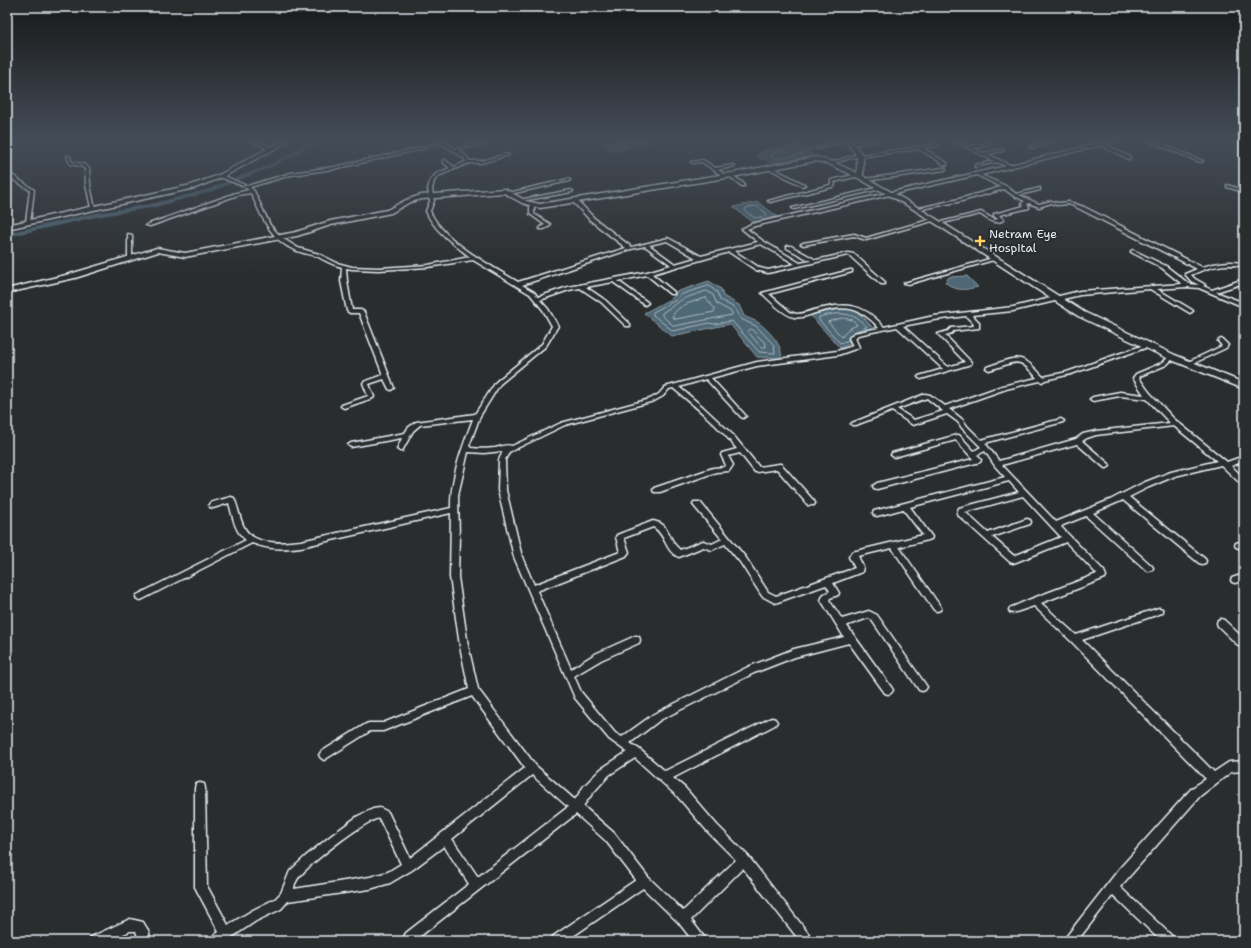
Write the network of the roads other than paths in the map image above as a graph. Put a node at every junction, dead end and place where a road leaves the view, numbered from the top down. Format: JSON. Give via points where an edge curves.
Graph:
{"nodes":[{"id":1,"x":25,"y":185,"type":"edge"},
{"id":2,"x":90,"y":185,"type":"edge"},
{"id":3,"x":195,"y":185,"type":"edge"},
{"id":4,"x":431,"y":185,"type":"edge"},
{"id":5,"x":545,"y":185,"type":"edge"},
{"id":6,"x":668,"y":185,"type":"edge"},
{"id":7,"x":832,"y":185,"type":"edge"},
{"id":8,"x":875,"y":185,"type":"edge"},
{"id":9,"x":928,"y":185,"type":"edge"},
{"id":10,"x":1001,"y":185,"type":"edge"},
{"id":11,"x":246,"y":186,"type":"edge"},
{"id":12,"x":1228,"y":186,"type":"dead end"},
{"id":13,"x":1005,"y":187,"type":"junction"},
{"id":14,"x":880,"y":188,"type":"junction"},
{"id":15,"x":1038,"y":189,"type":"dead end"},
{"id":16,"x":252,"y":191,"type":"junction"},
{"id":17,"x":571,"y":191,"type":"dead end"},
{"id":18,"x":1244,"y":191,"type":"edge"},
{"id":19,"x":510,"y":193,"type":"junction"},
{"id":20,"x":889,"y":193,"type":"junction"},
{"id":21,"x":1015,"y":195,"type":"junction"},
{"id":22,"x":431,"y":197,"type":"junction"},
{"id":23,"x":521,"y":200,"type":"junction"},
{"id":24,"x":575,"y":200,"type":"junction"},
{"id":25,"x":770,"y":201,"type":"dead end"},
{"id":26,"x":1030,"y":202,"type":"junction"},
{"id":27,"x":532,"y":205,"type":"junction"},
{"id":28,"x":93,"y":208,"type":"junction"},
{"id":29,"x":794,"y":208,"type":"dead end"},
{"id":30,"x":917,"y":209,"type":"junction"},
{"id":31,"x":28,"y":222,"type":"junction"},
{"id":32,"x":937,"y":222,"type":"junction"},
{"id":33,"x":148,"y":225,"type":"dead end"},
{"id":34,"x":7,"y":227,"type":"edge"},
{"id":35,"x":542,"y":228,"type":"dead end"},
{"id":36,"x":130,"y":234,"type":"dead end"},
{"id":37,"x":279,"y":238,"type":"junction"},
{"id":38,"x":761,"y":242,"type":"junction"},
{"id":39,"x":645,"y":244,"type":"junction"},
{"id":40,"x":803,"y":244,"type":"dead end"},
{"id":41,"x":789,"y":247,"type":"dead end"},
{"id":42,"x":630,"y":248,"type":"junction"},
{"id":43,"x":731,"y":251,"type":"junction"},
{"id":44,"x":1133,"y":251,"type":"dead end"},
{"id":45,"x":130,"y":257,"type":"junction"},
{"id":46,"x":474,"y":258,"type":"junction"},
{"id":47,"x":700,"y":258,"type":"junction"},
{"id":48,"x":994,"y":259,"type":"junction"},
{"id":49,"x":1244,"y":260,"type":"edge"},
{"id":50,"x":815,"y":261,"type":"junction"},
{"id":51,"x":1236,"y":263,"type":"junction"},
{"id":52,"x":674,"y":265,"type":"junction"},
{"id":53,"x":800,"y":265,"type":"junction"},
{"id":54,"x":344,"y":266,"type":"junction"},
{"id":55,"x":1244,"y":266,"type":"edge"},
{"id":56,"x":1202,"y":270,"type":"junction"},
{"id":57,"x":850,"y":271,"type":"dead end"},
{"id":58,"x":648,"y":273,"type":"junction"},
{"id":59,"x":614,"y":280,"type":"junction"},
{"id":60,"x":1244,"y":281,"type":"edge"},
{"id":61,"x":883,"y":283,"type":"dead end"},
{"id":62,"x":907,"y":283,"type":"dead end"},
{"id":63,"x":518,"y":284,"type":"junction"},
{"id":64,"x":1187,"y":285,"type":"junction"},
{"id":65,"x":582,"y":287,"type":"junction"},
{"id":66,"x":1152,"y":288,"type":"junction"},
{"id":67,"x":1209,"y":290,"type":"junction"},
{"id":68,"x":7,"y":291,"type":"edge"},
{"id":69,"x":672,"y":293,"type":"dead end"},
{"id":70,"x":1057,"y":298,"type":"junction"},
{"id":71,"x":537,"y":299,"type":"junction"},
{"id":72,"x":645,"y":303,"type":"dead end"},
{"id":73,"x":1244,"y":305,"type":"edge"},
{"id":74,"x":1190,"y":311,"type":"dead end"},
{"id":75,"x":968,"y":315,"type":"junction"},
{"id":76,"x":628,"y":325,"type":"dead end"},
{"id":77,"x":898,"y":325,"type":"junction"},
{"id":78,"x":882,"y":328,"type":"junction"},
{"id":79,"x":1221,"y":340,"type":"dead end"},
{"id":80,"x":1146,"y":346,"type":"junction"},
{"id":81,"x":1172,"y":358,"type":"junction"},
{"id":82,"x":1188,"y":364,"type":"junction"},
{"id":83,"x":989,"y":368,"type":"dead end"},
{"id":84,"x":947,"y":369,"type":"junction"},
{"id":85,"x":386,"y":376,"type":"junction"},
{"id":86,"x":707,"y":377,"type":"junction"},
{"id":87,"x":921,"y":377,"type":"dead end"},
{"id":88,"x":1042,"y":380,"type":"junction"},
{"id":89,"x":674,"y":386,"type":"junction"},
{"id":90,"x":1244,"y":386,"type":"edge"},
{"id":91,"x":391,"y":388,"type":"dead end"},
{"id":92,"x":1147,"y":397,"type":"junction"},
{"id":93,"x":1093,"y":399,"type":"dead end"},
{"id":94,"x":344,"y":406,"type":"dead end"},
{"id":95,"x":892,"y":409,"type":"junction"},
{"id":96,"x":947,"y":410,"type":"junction"},
{"id":97,"x":477,"y":416,"type":"junction"},
{"id":98,"x":742,"y":416,"type":"dead end"},
{"id":99,"x":1061,"y":421,"type":"dead end"},
{"id":100,"x":854,"y":424,"type":"dead end"},
{"id":101,"x":1176,"y":424,"type":"junction"},
{"id":102,"x":407,"y":435,"type":"junction"},
{"id":103,"x":1078,"y":441,"type":"junction"},
{"id":104,"x":352,"y":445,"type":"dead end"},
{"id":105,"x":983,"y":445,"type":"junction"},
{"id":106,"x":466,"y":446,"type":"junction"},
{"id":107,"x":513,"y":446,"type":"junction"},
{"id":108,"x":400,"y":449,"type":"dead end"},
{"id":109,"x":740,"y":450,"type":"junction"},
{"id":110,"x":973,"y":454,"type":"junction"},
{"id":111,"x":894,"y":455,"type":"dead end"},
{"id":112,"x":1244,"y":458,"type":"edge"},
{"id":113,"x":997,"y":464,"type":"junction"},
{"id":114,"x":1225,"y":464,"type":"junction"},
{"id":115,"x":1107,"y":466,"type":"dead end"},
{"id":116,"x":1244,"y":472,"type":"edge"},
{"id":117,"x":1236,"y":474,"type":"junction"},
{"id":118,"x":1011,"y":478,"type":"junction"},
{"id":119,"x":1244,"y":482,"type":"edge"},
{"id":120,"x":877,"y":486,"type":"dead end"},
{"id":121,"x":657,"y":490,"type":"dead end"},
{"id":122,"x":1025,"y":493,"type":"junction"},
{"id":123,"x":1124,"y":497,"type":"junction"},
{"id":124,"x":811,"y":503,"type":"dead end"},
{"id":125,"x":697,"y":504,"type":"dead end"},
{"id":126,"x":213,"y":505,"type":"dead end"},
{"id":127,"x":905,"y":506,"type":"junction"},
{"id":128,"x":454,"y":510,"type":"junction"},
{"id":129,"x":1087,"y":512,"type":"junction"},
{"id":130,"x":877,"y":513,"type":"dead end"},
{"id":131,"x":1027,"y":522,"type":"dead end"},
{"id":132,"x":1056,"y":527,"type":"junction"},
{"id":133,"x":986,"y":536,"type":"junction"},
{"id":134,"x":1067,"y":538,"type":"junction"},
{"id":135,"x":252,"y":540,"type":"junction"},
{"id":136,"x":726,"y":540,"type":"junction"},
{"id":137,"x":894,"y":545,"type":"junction"},
{"id":138,"x":1202,"y":561,"type":"dead end"},
{"id":139,"x":1149,"y":568,"type":"dead end"},
{"id":140,"x":1244,"y":577,"type":"edge"},
{"id":141,"x":1235,"y":580,"type":"dead end"},
{"id":142,"x":828,"y":581,"type":"junction"},
{"id":143,"x":533,"y":589,"type":"junction"},
{"id":144,"x":140,"y":597,"type":"dead end"},
{"id":145,"x":1034,"y":601,"type":"junction"},
{"id":146,"x":937,"y":608,"type":"dead end"},
{"id":147,"x":1013,"y":610,"type":"dead end"},
{"id":148,"x":1159,"y":611,"type":"dead end"},
{"id":149,"x":1221,"y":623,"type":"dead end"},
{"id":150,"x":843,"y":628,"type":"junction"},
{"id":151,"x":850,"y":639,"type":"junction"},
{"id":152,"x":1075,"y":639,"type":"junction"},
{"id":153,"x":636,"y":640,"type":"dead end"},
{"id":154,"x":1244,"y":645,"type":"edge"},
{"id":155,"x":569,"y":675,"type":"junction"},
{"id":156,"x":922,"y":687,"type":"dead end"},
{"id":157,"x":888,"y":690,"type":"dead end"},
{"id":158,"x":474,"y":691,"type":"junction"},
{"id":159,"x":772,"y":722,"type":"dead end"},
{"id":160,"x":622,"y":743,"type":"junction"},
{"id":161,"x":636,"y":752,"type":"junction"},
{"id":162,"x":324,"y":755,"type":"dead end"},
{"id":163,"x":1244,"y":766,"type":"edge"},
{"id":164,"x":532,"y":769,"type":"junction"},
{"id":165,"x":664,"y":777,"type":"junction"},
{"id":166,"x":1213,"y":779,"type":"junction"},
{"id":167,"x":200,"y":788,"type":"dead end"},
{"id":168,"x":575,"y":808,"type":"junction"},
{"id":169,"x":445,"y":838,"type":"junction"},
{"id":170,"x":744,"y":860,"type":"junction"},
{"id":171,"x":408,"y":866,"type":"junction"},
{"id":172,"x":644,"y":881,"type":"junction"},
{"id":173,"x":477,"y":885,"type":"junction"},
{"id":174,"x":1112,"y":887,"type":"junction"},
{"id":175,"x":286,"y":896,"type":"junction"},
{"id":176,"x":683,"y":919,"type":"junction"},
{"id":177,"x":226,"y":933,"type":"junction"},
{"id":178,"x":410,"y":937,"type":"dead end"},
{"id":179,"x":95,"y":941,"type":"edge"},
{"id":180,"x":144,"y":941,"type":"edge"},
{"id":181,"x":216,"y":941,"type":"edge"},
{"id":182,"x":556,"y":941,"type":"edge"},
{"id":183,"x":700,"y":941,"type":"edge"},
{"id":184,"x":807,"y":941,"type":"edge"},
{"id":185,"x":1070,"y":941,"type":"edge"},
{"id":186,"x":1169,"y":941,"type":"edge"}],
"edges":[{"from":1,"to":31,"type":"street","via":[[32,190]]},
{"from":2,"to":28,"type":"street"},
{"from":3,"to":28,"type":"street"},
{"from":4,"to":22,"type":"street"},
{"from":5,"to":19,"type":"street"},
{"from":6,"to":24,"type":"street"},
{"from":7,"to":25,"type":"street"},
{"from":8,"to":14,"type":"street"},
{"from":9,"to":20,"type":"street"},
{"from":10,"to":13,"type":"street"},
{"from":11,"to":16,"type":"street"},
{"from":12,"to":18,"type":"street"},
{"from":13,"to":21,"type":"street"},
{"from":13,"to":30,"type":"street"},
{"from":14,"to":20,"type":"street"},
{"from":14,"to":29,"type":"street"},
{"from":15,"to":21,"type":"street"},
{"from":16,"to":33,"type":"street","via":[[224,198]]},
{"from":16,"to":37,"type":"street","via":[[268,225]]},
{"from":17,"to":23,"type":"street"},
{"from":19,"to":22,"type":"street","via":[[500,191]]},
{"from":19,"to":23,"type":"street"},
{"from":20,"to":30,"type":"street"},
{"from":20,"to":38,"type":"street","via":[[745,228]]},
{"from":21,"to":26,"type":"street"},
{"from":22,"to":37,"type":"street","via":[[412,199],[390,212],[330,223]]},
{"from":22,"to":46,"type":"street","via":[[428,211],[430,216],[442,232]]},
{"from":23,"to":27,"type":"street"},
{"from":24,"to":27,"type":"street"},
{"from":24,"to":42,"type":"street","via":[[592,218]]},
{"from":26,"to":32,"type":"street","via":[[1024,203],[1027,207],[996,215],[1002,220],[994,221],[981,213]]},
{"from":26,"to":56,"type":"street","via":[[1039,206],[1050,202],[1069,203],[1082,208]]},
{"from":27,"to":35,"type":"street","via":[[532,214],[548,225]]},
{"from":28,"to":31,"type":"street"},
{"from":30,"to":32,"type":"street"},
{"from":31,"to":34,"type":"street"},
{"from":32,"to":40,"type":"street","via":[[866,239],[854,234]]},
{"from":32,"to":48,"type":"street"},
{"from":36,"to":45,"type":"street"},
{"from":37,"to":45,"type":"street","via":[[185,255],[163,250]]},
{"from":37,"to":54,"type":"street","via":[[296,249]]},
{"from":38,"to":43,"type":"street"},
{"from":38,"to":53,"type":"street"},
{"from":39,"to":42,"type":"street"},
{"from":39,"to":47,"type":"street","via":[[668,239]]},
{"from":39,"to":52,"type":"street"},
{"from":41,"to":50,"type":"street"},
{"from":42,"to":63,"type":"street"},
{"from":43,"to":47,"type":"street"},
{"from":43,"to":53,"type":"street","via":[[763,271]]},
{"from":44,"to":64,"type":"street","via":[[1164,267]]},
{"from":45,"to":68,"type":"street","via":[[72,276]]},
{"from":46,"to":54,"type":"street","via":[[450,264],[379,269]]},
{"from":46,"to":63,"type":"street"},
{"from":47,"to":52,"type":"street"},
{"from":48,"to":62,"type":"street"},
{"from":48,"to":70,"type":"street"},
{"from":49,"to":51,"type":"street"},
{"from":50,"to":53,"type":"street"},
{"from":50,"to":61,"type":"street","via":[[852,255]]},
{"from":51,"to":55,"type":"street"},
{"from":51,"to":56,"type":"street"},
{"from":52,"to":58,"type":"street"},
{"from":54,"to":85,"type":"street","via":[[350,311],[362,312]]},
{"from":56,"to":67,"type":"street","via":[[1188,274]]},
{"from":57,"to":78,"type":"street","via":[[765,293],[788,313],[796,316],[848,306],[865,312]]},
{"from":58,"to":59,"type":"street"},
{"from":58,"to":69,"type":"street"},
{"from":59,"to":65,"type":"street"},
{"from":59,"to":72,"type":"street"},
{"from":60,"to":67,"type":"street"},
{"from":63,"to":71,"type":"street"},
{"from":64,"to":66,"type":"street"},
{"from":64,"to":67,"type":"street"},
{"from":65,"to":71,"type":"street"},
{"from":65,"to":76,"type":"street","via":[[603,301]]},
{"from":66,"to":70,"type":"street","via":[[1080,293]]},
{"from":66,"to":74,"type":"street"},
{"from":67,"to":73,"type":"street"},
{"from":70,"to":75,"type":"street","via":[[1013,309]]},
{"from":70,"to":80,"type":"street","via":[[1092,320]]},
{"from":71,"to":97,"type":"street","via":[[555,326],[544,345],[498,383]]},
{"from":75,"to":77,"type":"street"},
{"from":75,"to":84,"type":"street","via":[[976,322],[977,327],[951,330],[941,334],[969,363]]},
{"from":77,"to":78,"type":"street"},
{"from":77,"to":84,"type":"street"},
{"from":78,"to":86,"type":"street","via":[[856,334],[852,338],[856,347],[838,353],[758,364]]},
{"from":79,"to":82,"type":"street","via":[[1224,347]]},
{"from":80,"to":81,"type":"street"},
{"from":80,"to":88,"type":"street","via":[[1095,365]]},
{"from":81,"to":82,"type":"street"},
{"from":81,"to":92,"type":"street","via":[[1136,378]]},
{"from":82,"to":90,"type":"street"},
{"from":83,"to":88,"type":"street","via":[[1017,359],[1022,360],[1027,362]]},
{"from":84,"to":87,"type":"street"},
{"from":85,"to":91,"type":"street"},
{"from":85,"to":94,"type":"street","via":[[366,383],[371,397]]},
{"from":86,"to":89,"type":"street"},
{"from":86,"to":98,"type":"street"},
{"from":88,"to":96,"type":"street","via":[[1004,387]]},
{"from":89,"to":107,"type":"street","via":[[652,400],[563,424]]},
{"from":89,"to":109,"type":"street","via":[[731,437]]},
{"from":92,"to":93,"type":"street","via":[[1120,394]]},
{"from":92,"to":101,"type":"street"},
{"from":95,"to":96,"type":"street","via":[[915,423]]},
{"from":95,"to":96,"type":"street","via":[[928,396]]},
{"from":95,"to":100,"type":"street"},
{"from":96,"to":105,"type":"street"},
{"from":97,"to":102,"type":"street","via":[[418,423]]},
{"from":97,"to":106,"type":"street"},
{"from":99,"to":105,"type":"street"},
{"from":101,"to":103,"type":"street","via":[[1096,433]]},
{"from":101,"to":114,"type":"street"},
{"from":102,"to":104,"type":"street"},
{"from":102,"to":108,"type":"street"},
{"from":103,"to":113,"type":"street"},
{"from":103,"to":115,"type":"street"},
{"from":105,"to":110,"type":"street"},
{"from":105,"to":113,"type":"street"},
{"from":106,"to":107,"type":"street","via":[[474,451],[501,450]]},
{"from":106,"to":128,"type":"street","via":[[454,495]]},
{"from":107,"to":143,"type":"street","via":[[506,451],[502,460],[502,490],[518,557]]},
{"from":109,"to":121,"type":"street","via":[[724,455],[730,465],[727,469],[715,470]]},
{"from":109,"to":124,"type":"street","via":[[757,470],[779,466]]},
{"from":110,"to":111,"type":"street","via":[[957,437]]},
{"from":110,"to":120,"type":"street","via":[[978,460]]},
{"from":112,"to":114,"type":"street"},
{"from":113,"to":118,"type":"street"},
{"from":114,"to":117,"type":"street"},
{"from":114,"to":123,"type":"street","via":[[1173,474],[1146,484]]},
{"from":116,"to":117,"type":"street"},
{"from":117,"to":119,"type":"street"},
{"from":118,"to":122,"type":"street"},
{"from":118,"to":127,"type":"street"},
{"from":122,"to":132,"type":"street"},
{"from":122,"to":133,"type":"street","via":[[962,510],[961,513]]},
{"from":123,"to":129,"type":"street"},
{"from":123,"to":138,"type":"street"},
{"from":125,"to":136,"type":"street"},
{"from":126,"to":135,"type":"street","via":[[230,500],[240,529]]},
{"from":127,"to":130,"type":"street"},
{"from":127,"to":137,"type":"street","via":[[928,538]]},
{"from":128,"to":135,"type":"street","via":[[301,544],[282,546]]},
{"from":128,"to":158,"type":"street","via":[[454,577],[464,646]]},
{"from":129,"to":132,"type":"street"},
{"from":129,"to":139,"type":"street"},
{"from":131,"to":133,"type":"street"},
{"from":132,"to":134,"type":"street"},
{"from":133,"to":134,"type":"street","via":[[1013,560]]},
{"from":134,"to":145,"type":"street","via":[[1102,576]]},
{"from":135,"to":144,"type":"street"},
{"from":136,"to":142,"type":"street","via":[[770,598],[775,600]]},
{"from":136,"to":143,"type":"street","via":[[712,547],[703,544],[679,554],[660,527],[653,524],[620,537],[625,552],[623,554]]},
{"from":137,"to":142,"type":"street","via":[[853,555],[859,570]]},
{"from":137,"to":146,"type":"street"},
{"from":140,"to":141,"type":"street"},
{"from":142,"to":150,"type":"street","via":[[835,593],[827,596],[825,600]]},
{"from":143,"to":155,"type":"street"},
{"from":145,"to":147,"type":"street"},
{"from":145,"to":152,"type":"street"},
{"from":148,"to":152,"type":"street"},
{"from":149,"to":154,"type":"street"},
{"from":150,"to":151,"type":"street"},
{"from":150,"to":156,"type":"street","via":[[845,622],[872,614]]},
{"from":151,"to":157,"type":"street"},
{"from":151,"to":160,"type":"street","via":[[794,653],[751,670],[657,717]]},
{"from":152,"to":166,"type":"street"},
{"from":153,"to":155,"type":"street","via":[[598,657]]},
{"from":155,"to":160,"type":"street","via":[[578,695],[612,736]]},
{"from":158,"to":162,"type":"street","via":[[383,727],[369,727]]},
{"from":158,"to":164,"type":"street"},
{"from":159,"to":165,"type":"street"},
{"from":160,"to":161,"type":"street"},
{"from":161,"to":165,"type":"street"},
{"from":161,"to":168,"type":"street","via":[[605,772]]},
{"from":163,"to":166,"type":"street","via":[[1229,767]]},
{"from":164,"to":168,"type":"street"},
{"from":164,"to":169,"type":"street"},
{"from":165,"to":170,"type":"street"},
{"from":166,"to":174,"type":"street","via":[[1196,792]]},
{"from":167,"to":177,"type":"street","via":[[201,887]]},
{"from":168,"to":172,"type":"street","via":[[610,837]]},
{"from":168,"to":173,"type":"street"},
{"from":169,"to":171,"type":"street"},
{"from":169,"to":173,"type":"street"},
{"from":170,"to":176,"type":"street"},
{"from":170,"to":184,"type":"street"},
{"from":171,"to":175,"type":"street","via":[[390,877],[370,883]]},
{"from":171,"to":175,"type":"street","via":[[384,816],[376,813],[364,818],[298,871]]},
{"from":172,"to":176,"type":"street"},
{"from":172,"to":182,"type":"street"},
{"from":173,"to":178,"type":"street"},
{"from":174,"to":185,"type":"street"},
{"from":174,"to":186,"type":"street"},
{"from":175,"to":177,"type":"street","via":[[278,904]]},
{"from":176,"to":183,"type":"street"},
{"from":177,"to":181,"type":"street"},
{"from":179,"to":180,"type":"street","via":[[130,925],[139,926]]}]}
